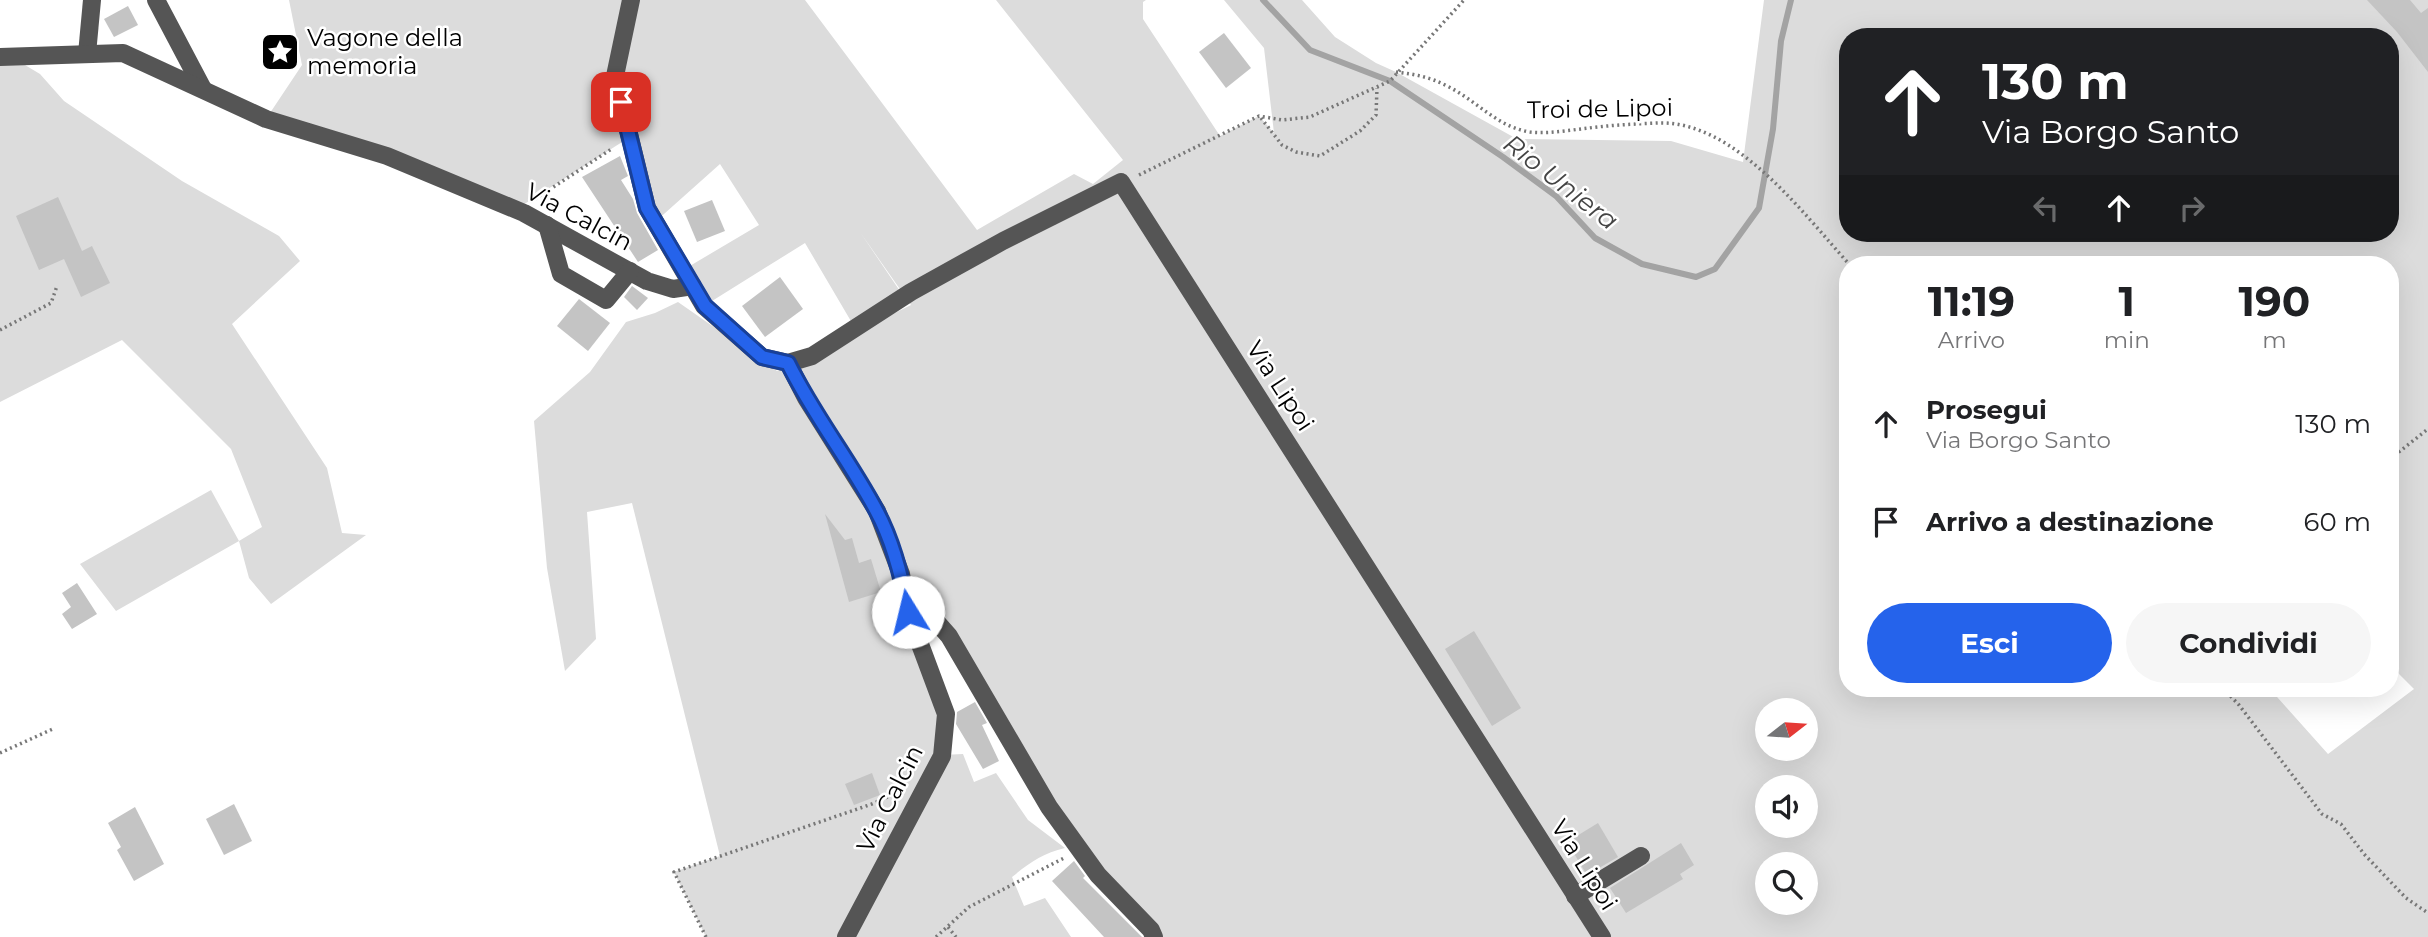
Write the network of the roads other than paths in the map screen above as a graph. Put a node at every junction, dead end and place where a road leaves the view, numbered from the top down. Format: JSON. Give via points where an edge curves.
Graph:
{"nodes":[{"id":1,"x":92,"y":0,"type":"edge"},
{"id":2,"x":156,"y":0,"type":"edge"},
{"id":3,"x":631,"y":0,"type":"edge"},
{"id":4,"x":87,"y":54,"type":"junction"},
{"id":5,"x":0,"y":57,"type":"edge"},
{"id":6,"x":203,"y":89,"type":"junction"},
{"id":7,"x":547,"y":225,"type":"junction"},
{"id":8,"x":630,"y":271,"type":"junction"},
{"id":9,"x":693,"y":286,"type":"junction"},
{"id":10,"x":788,"y":363,"type":"junction"},
{"id":11,"x":903,"y":584,"type":"junction"},
{"id":12,"x":1641,"y":856,"type":"dead end"},
{"id":13,"x":1576,"y":896,"type":"junction"},
{"id":14,"x":846,"y":937,"type":"edge"},
{"id":15,"x":1154,"y":937,"type":"edge"},
{"id":16,"x":1602,"y":937,"type":"edge"}],
"edges":[{"from":1,"to":4,"type":"street"},
{"from":2,"to":6,"type":"street"},
{"from":3,"to":9,"type":"street","via":[[615,76],[647,208]]},
{"from":4,"to":5,"type":"street","name":"Via Calcin"},
{"from":4,"to":6,"type":"street","name":"Via Calcin","via":[[123,53]]},
{"from":6,"to":7,"type":"street","name":"Via Calcin","via":[[266,119],[387,156]]},
{"from":7,"to":8,"type":"street","name":"Via Calcin"},
{"from":7,"to":8,"type":"street","via":[[561,274],[606,300]]},
{"from":8,"to":9,"type":"street","name":"Via Calcin","via":[[673,289]]},
{"from":9,"to":10,"type":"street","via":[[705,306],[762,357]]},
{"from":10,"to":11,"type":"street","name":"Via Calcin","via":[[877,511]]},
{"from":10,"to":13,"type":"street","name":"Via Lipoi","via":[[812,356],[923,285],[1121,182]]},
{"from":11,"to":14,"type":"street","name":"Via Calcin","via":[[908,612],[946,714],[942,756]]},
{"from":11,"to":15,"type":"street","via":[[949,636],[1049,807],[1098,875]]},
{"from":12,"to":13,"type":"street"},
{"from":13,"to":16,"type":"street","name":"Via Lipoi"}]}
